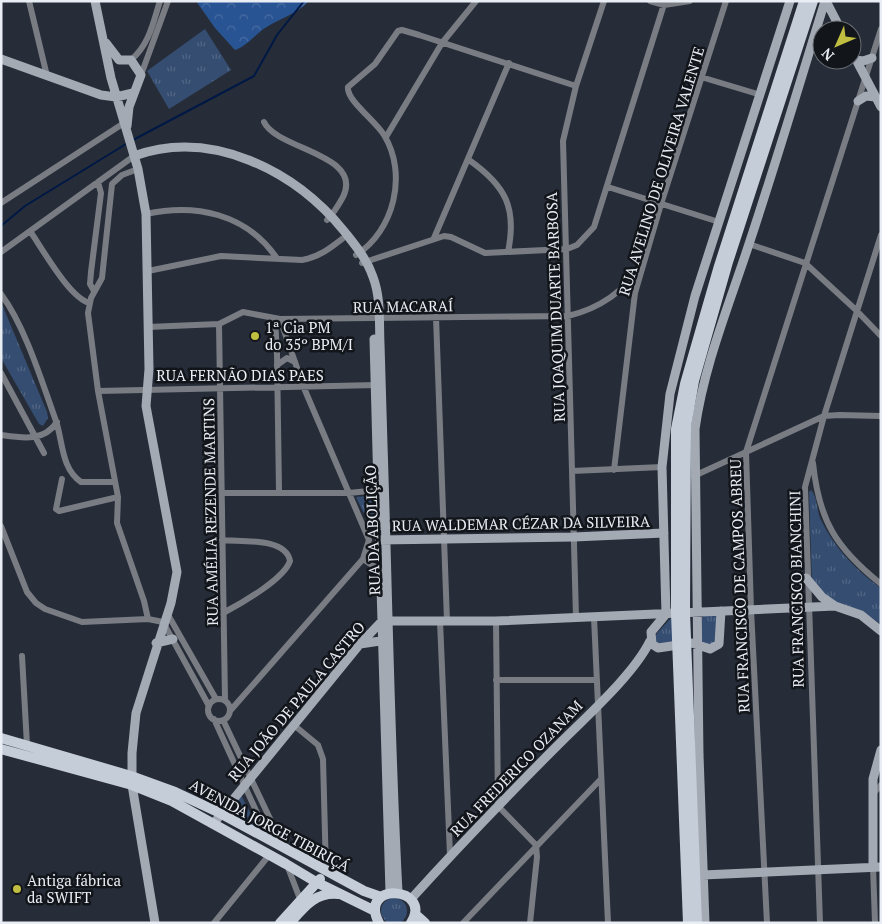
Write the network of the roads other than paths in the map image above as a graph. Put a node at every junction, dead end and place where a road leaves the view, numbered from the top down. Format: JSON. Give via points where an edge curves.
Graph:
{"nodes":[{"id":1,"x":29,"y":1,"type":"edge"},
{"id":2,"x":95,"y":1,"type":"edge"},
{"id":3,"x":168,"y":1,"type":"edge"},
{"id":4,"x":476,"y":1,"type":"edge"},
{"id":5,"x":604,"y":1,"type":"edge"},
{"id":6,"x":650,"y":1,"type":"edge"},
{"id":7,"x":690,"y":1,"type":"edge"},
{"id":8,"x":726,"y":1,"type":"edge"},
{"id":9,"x":790,"y":1,"type":"edge"},
{"id":10,"x":804,"y":1,"type":"edge"},
{"id":11,"x":812,"y":1,"type":"edge"},
{"id":12,"x":826,"y":1,"type":"edge"},
{"id":13,"x":159,"y":2,"type":"edge"},
{"id":14,"x":664,"y":3,"type":"edge"},
{"id":15,"x":819,"y":20,"type":"edge"},
{"id":16,"x":836,"y":20,"type":"edge"},
{"id":17,"x":881,"y":30,"type":"edge"},
{"id":18,"x":103,"y":39,"type":"junction"},
{"id":19,"x":442,"y":43,"type":"junction"},
{"id":20,"x":812,"y":43,"type":"edge"},
{"id":21,"x":1,"y":58,"type":"edge"},
{"id":22,"x":872,"y":58,"type":"junction"},
{"id":23,"x":120,"y":60,"type":"junction"},
{"id":24,"x":131,"y":60,"type":"junction"},
{"id":25,"x":862,"y":60,"type":"edge"},
{"id":26,"x":508,"y":63,"type":"junction"},
{"id":27,"x":110,"y":69,"type":"junction"},
{"id":28,"x":861,"y":70,"type":"edge"},
{"id":29,"x":141,"y":75,"type":"junction"},
{"id":30,"x":47,"y":76,"type":"junction"},
{"id":31,"x":702,"y":77,"type":"junction"},
{"id":32,"x":865,"y":78,"type":"junction"},
{"id":33,"x":576,"y":86,"type":"junction"},
{"id":34,"x":133,"y":93,"type":"junction"},
{"id":35,"x":761,"y":95,"type":"junction"},
{"id":36,"x":116,"y":97,"type":"junction"},
{"id":37,"x":876,"y":97,"type":"junction"},
{"id":38,"x":858,"y":101,"type":"junction"},
{"id":39,"x":881,"y":107,"type":"edge"},
{"id":40,"x":264,"y":122,"type":"dead end"},
{"id":41,"x":126,"y":129,"type":"junction"},
{"id":42,"x":386,"y":137,"type":"junction"},
{"id":43,"x":133,"y":152,"type":"junction"},
{"id":44,"x":469,"y":160,"type":"junction"},
{"id":45,"x":138,"y":170,"type":"junction"},
{"id":46,"x":112,"y":172,"type":"junction"},
{"id":47,"x":98,"y":182,"type":"junction"},
{"id":48,"x":112,"y":184,"type":"junction"},
{"id":49,"x":608,"y":187,"type":"junction"},
{"id":50,"x":1,"y":202,"type":"edge"},
{"id":51,"x":661,"y":204,"type":"junction"},
{"id":52,"x":146,"y":214,"type":"junction"},
{"id":53,"x":329,"y":218,"type":"junction"},
{"id":54,"x":719,"y":222,"type":"junction"},
{"id":55,"x":30,"y":231,"type":"junction"},
{"id":56,"x":881,"y":235,"type":"edge"},
{"id":57,"x":434,"y":238,"type":"junction"},
{"id":58,"x":342,"y":239,"type":"junction"},
{"id":59,"x":749,"y":244,"type":"junction"},
{"id":60,"x":567,"y":249,"type":"junction"},
{"id":61,"x":1,"y":252,"type":"edge"},
{"id":62,"x":508,"y":252,"type":"junction"},
{"id":63,"x":276,"y":257,"type":"junction"},
{"id":64,"x":361,"y":258,"type":"junction"},
{"id":65,"x":806,"y":263,"type":"junction"},
{"id":66,"x":643,"y":264,"type":"junction"},
{"id":67,"x":148,"y":270,"type":"junction"},
{"id":68,"x":94,"y":292,"type":"junction"},
{"id":69,"x":1,"y":294,"type":"edge"},
{"id":70,"x":90,"y":304,"type":"junction"},
{"id":71,"x":856,"y":310,"type":"junction"},
{"id":72,"x":568,"y":316,"type":"junction"},
{"id":73,"x":436,"y":317,"type":"junction"},
{"id":74,"x":377,"y":318,"type":"junction"},
{"id":75,"x":277,"y":319,"type":"junction"},
{"id":76,"x":219,"y":324,"type":"junction"},
{"id":77,"x":148,"y":327,"type":"junction"},
{"id":78,"x":881,"y":336,"type":"edge"},
{"id":79,"x":295,"y":362,"type":"junction"},
{"id":80,"x":278,"y":365,"type":"junction"},
{"id":81,"x":1,"y":373,"type":"edge"},
{"id":82,"x":378,"y":385,"type":"junction"},
{"id":83,"x":149,"y":388,"type":"junction"},
{"id":84,"x":220,"y":388,"type":"junction"},
{"id":85,"x":277,"y":388,"type":"junction"},
{"id":86,"x":304,"y":388,"type":"junction"},
{"id":87,"x":98,"y":390,"type":"junction"},
{"id":88,"x":824,"y":416,"type":"junction"},
{"id":89,"x":881,"y":416,"type":"edge"},
{"id":90,"x":56,"y":422,"type":"junction"},
{"id":91,"x":1,"y":435,"type":"edge"},
{"id":92,"x":36,"y":438,"type":"junction"},
{"id":93,"x":746,"y":452,"type":"junction"},
{"id":94,"x":44,"y":453,"type":"dead end"},
{"id":95,"x":812,"y":457,"type":"junction"},
{"id":96,"x":662,"y":468,"type":"junction"},
{"id":97,"x":614,"y":470,"type":"junction"},
{"id":98,"x":572,"y":471,"type":"junction"},
{"id":99,"x":694,"y":476,"type":"junction"},
{"id":100,"x":62,"y":479,"type":"dead end"},
{"id":101,"x":115,"y":482,"type":"junction"},
{"id":102,"x":378,"y":490,"type":"junction"},
{"id":103,"x":279,"y":492,"type":"junction"},
{"id":104,"x":222,"y":493,"type":"junction"},
{"id":105,"x":348,"y":493,"type":"junction"},
{"id":106,"x":118,"y":497,"type":"junction"},
{"id":107,"x":1,"y":526,"type":"edge"},
{"id":108,"x":664,"y":533,"type":"junction"},
{"id":109,"x":574,"y":538,"type":"junction"},
{"id":110,"x":443,"y":539,"type":"junction"},
{"id":111,"x":222,"y":540,"type":"junction"},
{"id":112,"x":382,"y":540,"type":"junction"},
{"id":113,"x":363,"y":559,"type":"junction"},
{"id":114,"x":381,"y":571,"type":"junction"},
{"id":115,"x":806,"y":578,"type":"junction"},
{"id":116,"x":881,"y":584,"type":"edge"},
{"id":117,"x":836,"y":606,"type":"junction"},
{"id":118,"x":808,"y":607,"type":"junction"},
{"id":119,"x":752,"y":610,"type":"junction"},
{"id":120,"x":721,"y":611,"type":"junction"},
{"id":121,"x":224,"y":612,"type":"junction"},
{"id":122,"x":697,"y":612,"type":"junction"},
{"id":123,"x":167,"y":613,"type":"junction"},
{"id":124,"x":676,"y":613,"type":"junction"},
{"id":125,"x":652,"y":614,"type":"junction"},
{"id":126,"x":594,"y":616,"type":"junction"},
{"id":127,"x":576,"y":617,"type":"junction"},
{"id":128,"x":148,"y":619,"type":"junction"},
{"id":129,"x":496,"y":620,"type":"junction"},
{"id":130,"x":386,"y":621,"type":"junction"},
{"id":131,"x":444,"y":621,"type":"junction"},
{"id":132,"x":163,"y":622,"type":"junction"},
{"id":133,"x":656,"y":625,"type":"junction"},
{"id":134,"x":881,"y":631,"type":"edge"},
{"id":135,"x":172,"y":639,"type":"junction"},
{"id":136,"x":386,"y":640,"type":"junction"},
{"id":137,"x":650,"y":640,"type":"junction"},
{"id":138,"x":156,"y":643,"type":"junction"},
{"id":139,"x":360,"y":644,"type":"junction"},
{"id":140,"x":687,"y":644,"type":"junction"},
{"id":141,"x":658,"y":648,"type":"junction"},
{"id":142,"x":22,"y":656,"type":"dead end"},
{"id":143,"x":642,"y":657,"type":"junction"},
{"id":144,"x":496,"y":680,"type":"junction"},
{"id":145,"x":597,"y":680,"type":"junction"},
{"id":146,"x":216,"y":699,"type":"junction"},
{"id":147,"x":225,"y":700,"type":"junction"},
{"id":148,"x":597,"y":705,"type":"junction"},
{"id":149,"x":209,"y":706,"type":"junction"},
{"id":150,"x":230,"y":711,"type":"junction"},
{"id":151,"x":214,"y":719,"type":"junction"},
{"id":152,"x":223,"y":720,"type":"junction"},
{"id":153,"x":295,"y":726,"type":"junction"},
{"id":154,"x":2,"y":741,"type":"edge"},
{"id":155,"x":27,"y":745,"type":"junction"},
{"id":156,"x":881,"y":750,"type":"edge"},
{"id":157,"x":878,"y":770,"type":"edge"},
{"id":158,"x":601,"y":779,"type":"junction"},
{"id":159,"x":131,"y":780,"type":"junction"},
{"id":160,"x":247,"y":781,"type":"junction"},
{"id":161,"x":881,"y":786,"type":"edge"},
{"id":162,"x":872,"y":795,"type":"junction"},
{"id":163,"x":498,"y":806,"type":"junction"},
{"id":164,"x":220,"y":813,"type":"junction"},
{"id":165,"x":214,"y":823,"type":"junction"},
{"id":166,"x":271,"y":842,"type":"junction"},
{"id":167,"x":536,"y":845,"type":"junction"},
{"id":168,"x":284,"y":849,"type":"junction"},
{"id":169,"x":270,"y":854,"type":"junction"},
{"id":170,"x":450,"y":855,"type":"junction"},
{"id":171,"x":286,"y":864,"type":"junction"},
{"id":172,"x":878,"y":866,"type":"edge"},
{"id":173,"x":817,"y":870,"type":"junction"},
{"id":174,"x":326,"y":871,"type":"junction"},
{"id":175,"x":765,"y":873,"type":"junction"},
{"id":176,"x":703,"y":875,"type":"junction"},
{"id":177,"x":316,"y":882,"type":"junction"},
{"id":178,"x":364,"y":891,"type":"junction"},
{"id":179,"x":342,"y":894,"type":"junction"},
{"id":180,"x":390,"y":894,"type":"junction"},
{"id":181,"x":300,"y":899,"type":"junction"},
{"id":182,"x":410,"y":899,"type":"junction"},
{"id":183,"x":375,"y":911,"type":"junction"},
{"id":184,"x":152,"y":912,"type":"junction"},
{"id":185,"x":413,"y":918,"type":"edge"},
{"id":186,"x":155,"y":923,"type":"edge"},
{"id":187,"x":164,"y":923,"type":"edge"},
{"id":188,"x":214,"y":923,"type":"edge"},
{"id":189,"x":280,"y":923,"type":"edge"},
{"id":190,"x":290,"y":923,"type":"edge"},
{"id":191,"x":379,"y":923,"type":"edge"},
{"id":192,"x":425,"y":923,"type":"edge"},
{"id":193,"x":463,"y":923,"type":"edge"},
{"id":194,"x":530,"y":923,"type":"edge"},
{"id":195,"x":608,"y":923,"type":"edge"},
{"id":196,"x":688,"y":923,"type":"edge"},
{"id":197,"x":698,"y":923,"type":"edge"},
{"id":198,"x":705,"y":923,"type":"edge"},
{"id":199,"x":767,"y":923,"type":"edge"},
{"id":200,"x":820,"y":923,"type":"edge"},
{"id":201,"x":875,"y":923,"type":"edge"}],
"edges":[{"from":1,"to":30,"type":"street"},
{"from":2,"to":18,"type":"main road"},
{"from":3,"to":29,"type":"street"},
{"from":4,"to":19,"type":"street"},
{"from":5,"to":33,"type":"street","name":"RUA JOAQUIM DUARTE BARBOSA"},
{"from":6,"to":14,"type":"street"},
{"from":7,"to":14,"type":"street"},
{"from":8,"to":31,"type":"street","name":"RUA AVELINO DE OLIVEIRA VALENTE"},
{"from":9,"to":35,"type":"main road"},
{"from":10,"to":124,"type":"main road","via":[[719,266],[683,392],[675,453]]},
{"from":11,"to":124,"type":"main road","via":[[728,262],[690,403]]},
{"from":12,"to":15,"type":"main road"},
{"from":12,"to":16,"type":"main road"},
{"from":13,"to":24,"type":"street","via":[[147,41]]},
{"from":14,"to":49,"type":"street"},
{"from":17,"to":22,"type":"street","name":"RUA FRANCISCO DE CAMPOS ABREU"},
{"from":18,"to":23,"type":"main road"},
{"from":18,"to":27,"type":"main road"},
{"from":19,"to":26,"type":"street"},
{"from":19,"to":42,"type":"street"},
{"from":19,"to":42,"type":"street","via":[[402,30],[394,34],[375,64],[348,87],[351,99]]},
{"from":20,"to":59,"type":"main road"},
{"from":21,"to":30,"type":"main road"},
{"from":22,"to":25,"type":"main road"},
{"from":22,"to":32,"type":"street","name":"RUA FRANCISCO DE CAMPOS ABREU"},
{"from":23,"to":24,"type":"main road"},
{"from":23,"to":27,"type":"main road"},
{"from":24,"to":29,"type":"main road"},
{"from":26,"to":33,"type":"street"},
{"from":26,"to":44,"type":"street"},
{"from":27,"to":36,"type":"main road"},
{"from":28,"to":32,"type":"main road"},
{"from":29,"to":34,"type":"main road"},
{"from":30,"to":36,"type":"main road"},
{"from":31,"to":35,"type":"street"},
{"from":31,"to":51,"type":"street","name":"RUA AVELINO DE OLIVEIRA VALENTE"},
{"from":32,"to":37,"type":"main road"},
{"from":32,"to":38,"type":"street","name":"RUA FRANCISCO DE CAMPOS ABREU"},
{"from":33,"to":60,"type":"street","name":"RUA JOAQUIM DUARTE BARBOSA","via":[[563,141]]},
{"from":34,"to":36,"type":"main road"},
{"from":34,"to":41,"type":"main road"},
{"from":35,"to":54,"type":"main road"},
{"from":36,"to":41,"type":"main road"},
{"from":37,"to":38,"type":"main road","via":[[866,96]]},
{"from":37,"to":39,"type":"main road"},
{"from":38,"to":65,"type":"street","name":"RUA FRANCISCO DE CAMPOS ABREU"},
{"from":40,"to":53,"type":"street","via":[[271,133],[322,157],[340,170],[346,186],[344,195]]},
{"from":41,"to":43,"type":"main road"},
{"from":41,"to":50,"type":"street"},
{"from":42,"to":64,"type":"street","via":[[394,165],[393,203],[381,233]]},
{"from":43,"to":45,"type":"main road"},
{"from":43,"to":46,"type":"street"},
{"from":43,"to":53,"type":"main road","name":"RUA DA ABOLIÇÃO","via":[[185,147],[220,151],[260,165],[306,194]]},
{"from":44,"to":57,"type":"street"},
{"from":44,"to":62,"type":"street","via":[[490,177],[506,200],[512,220]]},
{"from":45,"to":48,"type":"street","via":[[122,175]]},
{"from":45,"to":52,"type":"main road"},
{"from":46,"to":47,"type":"street"},
{"from":46,"to":48,"type":"street"},
{"from":47,"to":55,"type":"street"},
{"from":47,"to":68,"type":"street","via":[[102,193],[90,284]]},
{"from":48,"to":68,"type":"street","via":[[102,278]]},
{"from":49,"to":51,"type":"street"},
{"from":49,"to":60,"type":"street","via":[[594,227],[577,245]]},
{"from":51,"to":54,"type":"street"},
{"from":51,"to":66,"type":"street","name":"RUA AVELINO DE OLIVEIRA VALENTE"},
{"from":52,"to":63,"type":"street","via":[[178,208],[210,212],[256,234]]},
{"from":52,"to":67,"type":"main road"},
{"from":53,"to":58,"type":"main road","name":"RUA DA ABOLIÇÃO"},
{"from":53,"to":64,"type":"main road","name":"RUA DA ABOLIÇÃO"},
{"from":54,"to":96,"type":"main road","via":[[676,367]]},
{"from":55,"to":61,"type":"street"},
{"from":55,"to":70,"type":"street","via":[[80,300]]},
{"from":56,"to":71,"type":"street","name":"RUA FRANCISCO BIANCHINI"},
{"from":57,"to":62,"type":"street","via":[[452,236],[485,253]]},
{"from":57,"to":64,"type":"street"},
{"from":58,"to":63,"type":"street","via":[[313,258]]},
{"from":58,"to":64,"type":"main road","name":"RUA DA ABOLIÇÃO"},
{"from":59,"to":65,"type":"street"},
{"from":59,"to":99,"type":"main road","via":[[698,406]]},
{"from":60,"to":62,"type":"street"},
{"from":60,"to":72,"type":"street","name":"RUA JOAQUIM DUARTE BARBOSA"},
{"from":63,"to":67,"type":"street","via":[[221,256]]},
{"from":64,"to":74,"type":"main road","name":"RUA DA ABOLIÇÃO","via":[[377,289]]},
{"from":65,"to":71,"type":"street"},
{"from":65,"to":93,"type":"street","name":"RUA FRANCISCO DE CAMPOS ABREU"},
{"from":66,"to":72,"type":"street","name":"RUA MACARAÍ","via":[[614,296],[585,312]]},
{"from":66,"to":97,"type":"street","name":"RUA AVELINO DE OLIVEIRA VALENTE","via":[[632,315]]},
{"from":67,"to":77,"type":"main road"},
{"from":68,"to":70,"type":"street"},
{"from":69,"to":90,"type":"street","via":[[28,346]]},
{"from":70,"to":87,"type":"street","via":[[88,313]]},
{"from":71,"to":78,"type":"street"},
{"from":71,"to":88,"type":"street","name":"RUA FRANCISCO BIANCHINI"},
{"from":72,"to":73,"type":"street","name":"RUA MACARAÍ"},
{"from":72,"to":98,"type":"street","name":"RUA JOAQUIM DUARTE BARBOSA"},
{"from":73,"to":74,"type":"street","name":"RUA MACARAÍ"},
{"from":73,"to":110,"type":"street"},
{"from":74,"to":75,"type":"street","name":"RUA MACARAÍ"},
{"from":74,"to":82,"type":"main road","name":"RUA DA ABOLIÇÃO"},
{"from":75,"to":76,"type":"street","name":"RUA MACARAÍ","via":[[243,312]]},
{"from":75,"to":79,"type":"street"},
{"from":75,"to":80,"type":"street"},
{"from":76,"to":77,"type":"street","name":"RUA MACARAÍ"},
{"from":76,"to":84,"type":"street","name":"RUA AMÉLIA REZENDE MARTINS"},
{"from":77,"to":83,"type":"main road"},
{"from":79,"to":80,"type":"street","via":[[286,358]]},
{"from":79,"to":86,"type":"street"},
{"from":80,"to":85,"type":"street"},
{"from":81,"to":92,"type":"street"},
{"from":82,"to":86,"type":"street","name":"RUA FERNÃO DIAS PAES"},
{"from":82,"to":102,"type":"main road","name":"RUA DA ABOLIÇÃO"},
{"from":82,"to":112,"type":"main road","name":"RUA DA ABOLIÇÃO"},
{"from":83,"to":84,"type":"street","name":"RUA FERNÃO DIAS PAES"},
{"from":83,"to":87,"type":"street","name":"RUA FERNÃO DIAS PAES"},
{"from":83,"to":123,"type":"main road","via":[[148,415],[177,572]]},
{"from":84,"to":85,"type":"street","name":"RUA FERNÃO DIAS PAES"},
{"from":84,"to":104,"type":"street","name":"RUA AMÉLIA REZENDE MARTINS"},
{"from":85,"to":86,"type":"street","name":"RUA FERNÃO DIAS PAES"},
{"from":85,"to":103,"type":"street"},
{"from":86,"to":105,"type":"street"},
{"from":87,"to":101,"type":"street"},
{"from":88,"to":89,"type":"street"},
{"from":88,"to":93,"type":"street"},
{"from":88,"to":95,"type":"street","name":"RUA FRANCISCO BIANCHINI"},
{"from":90,"to":92,"type":"street"},
{"from":90,"to":101,"type":"street","via":[[72,475],[82,482]]},
{"from":91,"to":92,"type":"street"},
{"from":92,"to":94,"type":"street"},
{"from":93,"to":99,"type":"street"},
{"from":93,"to":119,"type":"street","name":"RUA FRANCISCO DE CAMPOS ABREU"},
{"from":95,"to":115,"type":"street","name":"RUA FRANCISCO BIANCHINI","via":[[804,499]]},
{"from":95,"to":116,"type":"street","via":[[819,504],[830,529],[840,545]]},
{"from":96,"to":97,"type":"street"},
{"from":96,"to":108,"type":"main road"},
{"from":97,"to":98,"type":"street"},
{"from":98,"to":109,"type":"street","name":"RUA JOAQUIM DUARTE BARBOSA"},
{"from":99,"to":122,"type":"main road"},
{"from":100,"to":106,"type":"street","via":[[56,502],[59,511]]},
{"from":101,"to":106,"type":"street"},
{"from":102,"to":105,"type":"street"},
{"from":102,"to":112,"type":"main road","name":"RUA DA ABOLIÇÃO"},
{"from":103,"to":104,"type":"street"},
{"from":103,"to":105,"type":"street"},
{"from":104,"to":111,"type":"street","name":"RUA AMÉLIA REZENDE MARTINS"},
{"from":105,"to":113,"type":"street","via":[[369,540]]},
{"from":106,"to":128,"type":"street","via":[[117,523]]},
{"from":107,"to":128,"type":"street","via":[[27,592],[45,608],[82,622]]},
{"from":108,"to":109,"type":"main road","name":"RUA WALDEMAR CÉZAR DA SILVEIRA"},
{"from":108,"to":124,"type":"main road"},
{"from":109,"to":110,"type":"main road","name":"RUA WALDEMAR CÉZAR DA SILVEIRA"},
{"from":109,"to":127,"type":"street","name":"RUA JOAQUIM DUARTE BARBOSA"},
{"from":110,"to":112,"type":"main road","name":"RUA WALDEMAR CÉZAR DA SILVEIRA"},
{"from":110,"to":131,"type":"street"},
{"from":111,"to":121,"type":"street","name":"RUA AMÉLIA REZENDE MARTINS"},
{"from":111,"to":121,"type":"street","via":[[284,548],[290,561],[281,573]]},
{"from":112,"to":114,"type":"main road","name":"RUA DA ABOLIÇÃO"},
{"from":112,"to":130,"type":"main road","name":"RUA DA ABOLIÇÃO"},
{"from":113,"to":114,"type":"street"},
{"from":113,"to":150,"type":"street"},
{"from":114,"to":130,"type":"main road","name":"RUA DA ABOLIÇÃO"},
{"from":115,"to":117,"type":"main road","via":[[822,597]]},
{"from":115,"to":118,"type":"street","name":"RUA FRANCISCO BIANCHINI"},
{"from":117,"to":118,"type":"main road"},
{"from":117,"to":134,"type":"main road","via":[[861,615]]},
{"from":118,"to":119,"type":"main road"},
{"from":118,"to":173,"type":"street","name":"RUA FRANCISCO BIANCHINI"},
{"from":119,"to":120,"type":"main road"},
{"from":119,"to":175,"type":"street","name":"RUA FRANCISCO DE CAMPOS ABREU"},
{"from":120,"to":122,"type":"main road"},
{"from":120,"to":140,"type":"main road","name":"RUA FREDERICO OZANAM","via":[[719,644],[710,649]]},
{"from":121,"to":147,"type":"street","name":"RUA AMÉLIA REZENDE MARTINS"},
{"from":122,"to":124,"type":"main road"},
{"from":122,"to":140,"type":"main road"},
{"from":123,"to":132,"type":"main road"},
{"from":123,"to":146,"type":"street"},
{"from":124,"to":125,"type":"main road"},
{"from":124,"to":133,"type":"main road","name":"RUA FREDERICO OZANAM"},
{"from":124,"to":140,"type":"main road"},
{"from":125,"to":126,"type":"main road"},
{"from":125,"to":133,"type":"main road"},
{"from":126,"to":127,"type":"main road"},
{"from":126,"to":145,"type":"street"},
{"from":127,"to":129,"type":"main road"},
{"from":128,"to":132,"type":"street"},
{"from":129,"to":131,"type":"main road"},
{"from":129,"to":144,"type":"street"},
{"from":130,"to":131,"type":"main road"},
{"from":130,"to":136,"type":"main road","name":"RUA DA ABOLIÇÃO"},
{"from":130,"to":139,"type":"main road","name":"RUA JOÃO DE PAULA CASTRO"},
{"from":131,"to":170,"type":"street"},
{"from":132,"to":135,"type":"street"},
{"from":132,"to":138,"type":"main road"},
{"from":133,"to":137,"type":"main road","name":"RUA FREDERICO OZANAM"},
{"from":135,"to":138,"type":"main road"},
{"from":135,"to":149,"type":"street"},
{"from":136,"to":139,"type":"main road"},
{"from":136,"to":180,"type":"main road","name":"RUA DA ABOLIÇÃO"},
{"from":137,"to":141,"type":"main road"},
{"from":137,"to":143,"type":"main road","name":"RUA FREDERICO OZANAM"},
{"from":138,"to":159,"type":"main road","via":[[136,713]]},
{"from":139,"to":153,"type":"main road","name":"RUA JOÃO DE PAULA CASTRO"},
{"from":140,"to":141,"type":"main road","name":"RUA FREDERICO OZANAM"},
{"from":140,"to":176,"type":"main road"},
{"from":140,"to":196,"type":"main road"},
{"from":140,"to":197,"type":"main road"},
{"from":141,"to":143,"type":"main road","name":"RUA FREDERICO OZANAM"},
{"from":142,"to":155,"type":"street"},
{"from":143,"to":148,"type":"main road","name":"RUA FREDERICO OZANAM"},
{"from":144,"to":145,"type":"street"},
{"from":144,"to":163,"type":"street"},
{"from":145,"to":148,"type":"street"},
{"from":146,"to":147,"type":"street"},
{"from":146,"to":149,"type":"street"},
{"from":147,"to":150,"type":"street"},
{"from":148,"to":158,"type":"street"},
{"from":148,"to":163,"type":"main road","name":"RUA FREDERICO OZANAM"},
{"from":149,"to":151,"type":"street"},
{"from":150,"to":152,"type":"street"},
{"from":151,"to":152,"type":"street"},
{"from":151,"to":160,"type":"street"},
{"from":152,"to":160,"type":"street"},
{"from":153,"to":160,"type":"main road","name":"RUA JOÃO DE PAULA CASTRO"},
{"from":153,"to":174,"type":"street","via":[[318,745],[323,758]]},
{"from":154,"to":155,"type":"main road","name":"AVENIDA JORGE TIBIRIÇÁ"},
{"from":154,"to":159,"type":"main road","name":"AVENIDA JORGE TIBIRIÇÁ"},
{"from":155,"to":159,"type":"main road","name":"AVENIDA JORGE TIBIRIÇÁ"},
{"from":156,"to":157,"type":"main road"},
{"from":157,"to":162,"type":"main road"},
{"from":158,"to":167,"type":"street"},
{"from":158,"to":195,"type":"street"},
{"from":159,"to":164,"type":"main road","name":"AVENIDA JORGE TIBIRIÇÁ"},
{"from":159,"to":165,"type":"main road","name":"AVENIDA JORGE TIBIRIÇÁ"},
{"from":159,"to":184,"type":"main road"},
{"from":160,"to":164,"type":"main road","name":"RUA JOÃO DE PAULA CASTRO"},
{"from":160,"to":166,"type":"street"},
{"from":160,"to":168,"type":"street"},
{"from":161,"to":162,"type":"street"},
{"from":162,"to":172,"type":"main road"},
{"from":163,"to":167,"type":"street"},
{"from":163,"to":170,"type":"main road","name":"RUA FREDERICO OZANAM"},
{"from":164,"to":165,"type":"main road","name":"RUA JOÃO DE PAULA CASTRO"},
{"from":164,"to":166,"type":"main road","name":"AVENIDA JORGE TIBIRIÇÁ"},
{"from":165,"to":169,"type":"main road","name":"AVENIDA JORGE TIBIRIÇÁ"},
{"from":166,"to":168,"type":"main road","name":"AVENIDA JORGE TIBIRIÇÁ"},
{"from":167,"to":193,"type":"street"},
{"from":167,"to":194,"type":"street"},
{"from":168,"to":174,"type":"main road","name":"AVENIDA JORGE TIBIRIÇÁ"},
{"from":169,"to":171,"type":"main road","name":"AVENIDA JORGE TIBIRIÇÁ"},
{"from":169,"to":188,"type":"street"},
{"from":170,"to":182,"type":"main road","name":"RUA FREDERICO OZANAM"},
{"from":171,"to":177,"type":"main road","name":"AVENIDA JORGE TIBIRIÇÁ"},
{"from":171,"to":181,"type":"street"},
{"from":172,"to":173,"type":"main road"},
{"from":172,"to":201,"type":"street"},
{"from":173,"to":175,"type":"main road"},
{"from":173,"to":200,"type":"street","name":"RUA FRANCISCO BIANCHINI"},
{"from":174,"to":178,"type":"main road","name":"AVENIDA JORGE TIBIRIÇÁ"},
{"from":175,"to":176,"type":"main road"},
{"from":175,"to":199,"type":"street","name":"RUA FRANCISCO DE CAMPOS ABREU"},
{"from":176,"to":198,"type":"main road"},
{"from":177,"to":178,"type":"main road","via":[[323,878]]},
{"from":177,"to":179,"type":"main road","name":"AVENIDA JORGE TIBIRIÇÁ"},
{"from":177,"to":181,"type":"main road"},
{"from":178,"to":180,"type":"main road","name":"AVENIDA JORGE TIBIRIÇÁ"},
{"from":179,"to":183,"type":"main road","name":"AVENIDA JORGE TIBIRIÇÁ"},
{"from":179,"to":190,"type":"main road","via":[[329,893],[314,898]]},
{"from":180,"to":182,"type":"main road","name":"AVENIDA JORGE TIBIRIÇÁ"},
{"from":180,"to":183,"type":"main road"},
{"from":181,"to":189,"type":"main road"},
{"from":182,"to":185,"type":"main road"},
{"from":183,"to":191,"type":"main road"},
{"from":184,"to":186,"type":"main road"},
{"from":184,"to":187,"type":"main road"},
{"from":185,"to":192,"type":"main road"}]}
